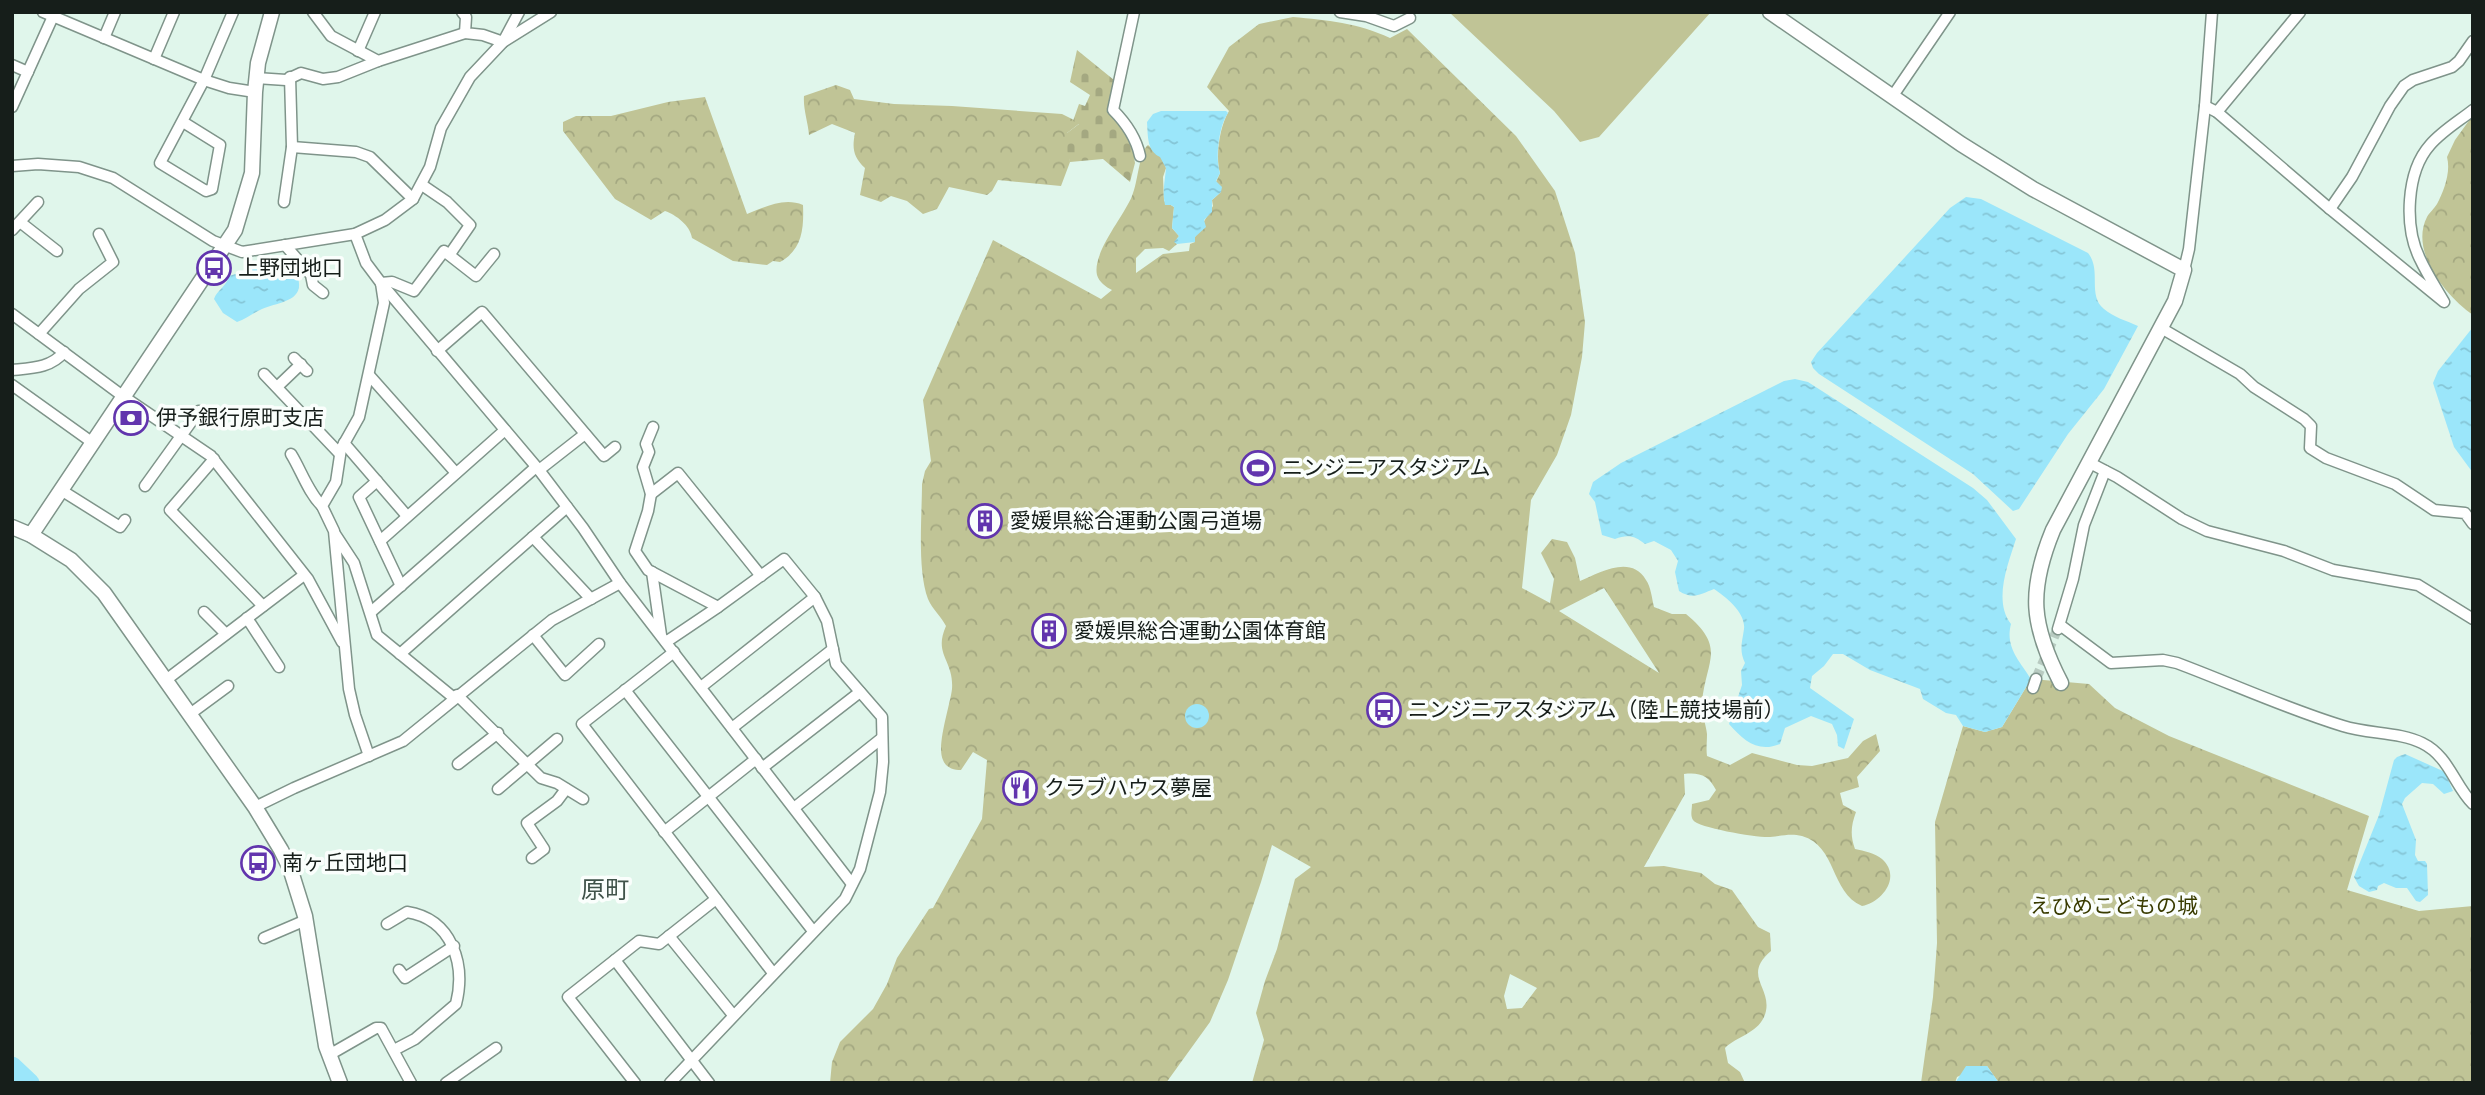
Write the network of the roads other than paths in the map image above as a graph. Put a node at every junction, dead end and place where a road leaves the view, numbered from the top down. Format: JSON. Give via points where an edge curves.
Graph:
{"nodes":[{"id":1,"x":115,"y":12,"type":"edge"},
{"id":2,"x":174,"y":12,"type":"edge"},
{"id":3,"x":233,"y":12,"type":"edge"},
{"id":4,"x":272,"y":12,"type":"edge"},
{"id":5,"x":313,"y":12,"type":"edge"},
{"id":6,"x":375,"y":12,"type":"edge"},
{"id":7,"x":462,"y":12,"type":"edge"},
{"id":8,"x":519,"y":12,"type":"edge"},
{"id":9,"x":551,"y":12,"type":"edge"},
{"id":10,"x":1134,"y":12,"type":"edge"},
{"id":11,"x":1340,"y":12,"type":"edge"},
{"id":12,"x":1770,"y":12,"type":"edge"},
{"id":13,"x":1950,"y":12,"type":"edge"},
{"id":14,"x":2212,"y":12,"type":"edge"},
{"id":15,"x":2300,"y":12,"type":"edge"},
{"id":16,"x":50,"y":14,"type":"edge"},
{"id":17,"x":1410,"y":18,"type":"dead end"},
{"id":18,"x":465,"y":33,"type":"junction"},
{"id":19,"x":104,"y":38,"type":"junction"},
{"id":20,"x":2473,"y":41,"type":"edge"},
{"id":21,"x":503,"y":42,"type":"junction"},
{"id":22,"x":358,"y":51,"type":"junction"},
{"id":23,"x":154,"y":59,"type":"junction"},
{"id":24,"x":378,"y":61,"type":"junction"},
{"id":25,"x":12,"y":65,"type":"edge"},
{"id":26,"x":28,"y":72,"type":"junction"},
{"id":27,"x":290,"y":77,"type":"junction"},
{"id":28,"x":204,"y":80,"type":"junction"},
{"id":29,"x":255,"y":85,"type":"junction"},
{"id":30,"x":1892,"y":97,"type":"junction"},
{"id":31,"x":2205,"y":106,"type":"junction"},
{"id":32,"x":12,"y":107,"type":"edge"},
{"id":33,"x":2473,"y":110,"type":"edge"},
{"id":34,"x":2217,"y":112,"type":"junction"},
{"id":35,"x":183,"y":122,"type":"junction"},
{"id":36,"x":292,"y":147,"type":"junction"},
{"id":37,"x":1140,"y":156,"type":"dead end"},
{"id":38,"x":12,"y":166,"type":"edge"},
{"id":39,"x":422,"y":185,"type":"junction"},
{"id":40,"x":413,"y":199,"type":"junction"},
{"id":41,"x":38,"y":202,"type":"dead end"},
{"id":42,"x":284,"y":202,"type":"dead end"},
{"id":43,"x":2330,"y":209,"type":"junction"},
{"id":44,"x":16,"y":226,"type":"edge"},
{"id":45,"x":99,"y":234,"type":"dead end"},
{"id":46,"x":355,"y":234,"type":"junction"},
{"id":47,"x":285,"y":245,"type":"junction"},
{"id":48,"x":226,"y":246,"type":"junction"},
{"id":49,"x":57,"y":251,"type":"dead end"},
{"id":50,"x":450,"y":254,"type":"junction"},
{"id":51,"x":495,"y":254,"type":"dead end"},
{"id":52,"x":2183,"y":270,"type":"junction"},
{"id":53,"x":382,"y":283,"type":"junction"},
{"id":54,"x":323,"y":293,"type":"dead end"},
{"id":55,"x":12,"y":314,"type":"edge"},
{"id":56,"x":2161,"y":328,"type":"junction"},
{"id":57,"x":39,"y":334,"type":"junction"},
{"id":58,"x":437,"y":351,"type":"junction"},
{"id":59,"x":64,"y":352,"type":"junction"},
{"id":60,"x":301,"y":365,"type":"dead end"},
{"id":61,"x":12,"y":370,"type":"edge"},
{"id":62,"x":264,"y":374,"type":"dead end"},
{"id":63,"x":369,"y":375,"type":"junction"},
{"id":64,"x":12,"y":385,"type":"edge"},
{"id":65,"x":277,"y":387,"type":"junction"},
{"id":66,"x":124,"y":397,"type":"junction"},
{"id":67,"x":199,"y":411,"type":"dead end"},
{"id":68,"x":653,"y":427,"type":"dead end"},
{"id":69,"x":505,"y":430,"type":"junction"},
{"id":70,"x":585,"y":434,"type":"junction"},
{"id":71,"x":182,"y":436,"type":"junction"},
{"id":72,"x":93,"y":443,"type":"junction"},
{"id":73,"x":344,"y":443,"type":"junction"},
{"id":74,"x":615,"y":447,"type":"dead end"},
{"id":75,"x":291,"y":453,"type":"dead end"},
{"id":76,"x":340,"y":454,"type":"junction"},
{"id":77,"x":214,"y":459,"type":"junction"},
{"id":78,"x":2090,"y":463,"type":"junction"},
{"id":79,"x":538,"y":469,"type":"junction"},
{"id":80,"x":2105,"y":471,"type":"junction"},
{"id":81,"x":456,"y":473,"type":"junction"},
{"id":82,"x":377,"y":481,"type":"junction"},
{"id":83,"x":145,"y":486,"type":"dead end"},
{"id":84,"x":61,"y":490,"type":"junction"},
{"id":85,"x":651,"y":494,"type":"junction"},
{"id":86,"x":322,"y":506,"type":"junction"},
{"id":87,"x":568,"y":507,"type":"junction"},
{"id":88,"x":407,"y":516,"type":"junction"},
{"id":89,"x":125,"y":520,"type":"dead end"},
{"id":90,"x":2473,"y":524,"type":"edge"},
{"id":91,"x":12,"y":527,"type":"edge"},
{"id":92,"x":334,"y":531,"type":"junction"},
{"id":93,"x":31,"y":535,"type":"junction"},
{"id":94,"x":533,"y":537,"type":"junction"},
{"id":95,"x":380,"y":541,"type":"junction"},
{"id":96,"x":652,"y":572,"type":"junction"},
{"id":97,"x":304,"y":575,"type":"junction"},
{"id":98,"x":761,"y":576,"type":"junction"},
{"id":99,"x":620,"y":583,"type":"junction"},
{"id":100,"x":401,"y":586,"type":"junction"},
{"id":101,"x":815,"y":597,"type":"junction"},
{"id":102,"x":591,"y":599,"type":"junction"},
{"id":103,"x":263,"y":606,"type":"junction"},
{"id":104,"x":718,"y":607,"type":"junction"},
{"id":105,"x":204,"y":612,"type":"dead end"},
{"id":106,"x":371,"y":612,"type":"junction"},
{"id":107,"x":247,"y":618,"type":"junction"},
{"id":108,"x":2473,"y":619,"type":"edge"},
{"id":109,"x":226,"y":634,"type":"junction"},
{"id":110,"x":533,"y":635,"type":"junction"},
{"id":111,"x":664,"y":639,"type":"junction"},
{"id":112,"x":600,"y":644,"type":"dead end"},
{"id":113,"x":345,"y":648,"type":"junction"},
{"id":114,"x":833,"y":649,"type":"junction"},
{"id":115,"x":674,"y":652,"type":"junction"},
{"id":116,"x":400,"y":654,"type":"junction"},
{"id":117,"x":279,"y":667,"type":"dead end"},
{"id":118,"x":166,"y":680,"type":"junction"},
{"id":119,"x":2061,"y":683,"type":"dead end"},
{"id":120,"x":228,"y":685,"type":"dead end"},
{"id":121,"x":701,"y":687,"type":"junction"},
{"id":122,"x":625,"y":690,"type":"junction"},
{"id":123,"x":860,"y":692,"type":"junction"},
{"id":124,"x":456,"y":697,"type":"junction"},
{"id":125,"x":190,"y":714,"type":"junction"},
{"id":126,"x":732,"y":727,"type":"junction"},
{"id":127,"x":498,"y":733,"type":"junction"},
{"id":128,"x":882,"y":738,"type":"junction"},
{"id":129,"x":557,"y":739,"type":"dead end"},
{"id":130,"x":369,"y":756,"type":"junction"},
{"id":131,"x":458,"y":764,"type":"dead end"},
{"id":132,"x":759,"y":764,"type":"junction"},
{"id":133,"x":527,"y":765,"type":"junction"},
{"id":134,"x":498,"y":789,"type":"dead end"},
{"id":135,"x":566,"y":789,"type":"junction"},
{"id":136,"x":709,"y":797,"type":"junction"},
{"id":137,"x":583,"y":799,"type":"dead end"},
{"id":138,"x":2473,"y":804,"type":"edge"},
{"id":139,"x":255,"y":807,"type":"junction"},
{"id":140,"x":794,"y":808,"type":"junction"},
{"id":141,"x":664,"y":832,"type":"junction"},
{"id":142,"x":532,"y":858,"type":"dead end"},
{"id":143,"x":852,"y":884,"type":"junction"},
{"id":144,"x":716,"y":899,"type":"junction"},
{"id":145,"x":306,"y":920,"type":"junction"},
{"id":146,"x":387,"y":924,"type":"dead end"},
{"id":147,"x":813,"y":931,"type":"junction"},
{"id":148,"x":670,"y":936,"type":"junction"},
{"id":149,"x":264,"y":938,"type":"dead end"},
{"id":150,"x":454,"y":946,"type":"junction"},
{"id":151,"x":615,"y":960,"type":"junction"},
{"id":152,"x":399,"y":970,"type":"dead end"},
{"id":153,"x":773,"y":973,"type":"junction"},
{"id":154,"x":733,"y":1015,"type":"junction"},
{"id":155,"x":496,"y":1048,"type":"dead end"},
{"id":156,"x":394,"y":1050,"type":"junction"},
{"id":157,"x":329,"y":1055,"type":"junction"},
{"id":158,"x":691,"y":1060,"type":"junction"},
{"id":159,"x":340,"y":1083,"type":"edge"},
{"id":160,"x":411,"y":1083,"type":"edge"},
{"id":161,"x":446,"y":1083,"type":"edge"},
{"id":162,"x":635,"y":1083,"type":"edge"},
{"id":163,"x":670,"y":1083,"type":"edge"},
{"id":164,"x":709,"y":1083,"type":"edge"}],
"edges":[{"from":1,"to":19,"type":"street"},
{"from":2,"to":23,"type":"street"},
{"from":3,"to":28,"type":"street"},
{"from":4,"to":29,"type":"street"},
{"from":5,"to":22,"type":"street","via":[[331,36]]},
{"from":6,"to":22,"type":"street"},
{"from":7,"to":18,"type":"street"},
{"from":8,"to":21,"type":"street"},
{"from":9,"to":21,"type":"street"},
{"from":10,"to":37,"type":"street","via":[[1113,110],[1138,144]]},
{"from":11,"to":17,"type":"street","via":[[1394,26]]},
{"from":12,"to":30,"type":"street"},
{"from":13,"to":30,"type":"street"},
{"from":14,"to":31,"type":"street"},
{"from":15,"to":34,"type":"street"},
{"from":16,"to":19,"type":"street"},
{"from":16,"to":26,"type":"street"},
{"from":18,"to":21,"type":"street"},
{"from":18,"to":24,"type":"street"},
{"from":19,"to":23,"type":"street"},
{"from":20,"to":43,"type":"street","via":[[2452,67],[2404,86]]},
{"from":21,"to":39,"type":"street","via":[[460,92],[441,128]]},
{"from":22,"to":24,"type":"street"},
{"from":23,"to":28,"type":"street"},
{"from":24,"to":27,"type":"street","via":[[338,77],[323,79],[301,73]]},
{"from":25,"to":26,"type":"street"},
{"from":26,"to":32,"type":"street"},
{"from":27,"to":29,"type":"street"},
{"from":27,"to":36,"type":"street"},
{"from":28,"to":29,"type":"street","via":[[229,88]]},
{"from":28,"to":35,"type":"street"},
{"from":29,"to":48,"type":"street","via":[[253,173]]},
{"from":30,"to":52,"type":"street","via":[[2034,189]]},
{"from":31,"to":34,"type":"street"},
{"from":31,"to":52,"type":"street"},
{"from":33,"to":43,"type":"street","via":[[2429,146],[2412,189],[2415,245],[2444,302]]},
{"from":34,"to":43,"type":"street"},
{"from":35,"to":35,"type":"street","via":[[220,145],[212,189],[206,191],[160,163]]},
{"from":36,"to":40,"type":"street","via":[[370,157]]},
{"from":36,"to":42,"type":"street"},
{"from":38,"to":48,"type":"street","via":[[79,167],[113,178]]},
{"from":39,"to":40,"type":"street"},
{"from":39,"to":50,"type":"street","via":[[470,225]]},
{"from":40,"to":46,"type":"street","via":[[385,220]]},
{"from":41,"to":44,"type":"street"},
{"from":44,"to":49,"type":"street"},
{"from":45,"to":57,"type":"street","via":[[113,262],[79,289]]},
{"from":46,"to":47,"type":"street"},
{"from":46,"to":53,"type":"street","via":[[366,263]]},
{"from":47,"to":48,"type":"street","via":[[242,252]]},
{"from":47,"to":54,"type":"street"},
{"from":48,"to":66,"type":"street"},
{"from":50,"to":51,"type":"street","via":[[476,276]]},
{"from":50,"to":53,"type":"street","via":[[444,251],[414,291]]},
{"from":52,"to":56,"type":"street","via":[[2175,301]]},
{"from":53,"to":58,"type":"street"},
{"from":53,"to":63,"type":"street","via":[[384,303]]},
{"from":55,"to":57,"type":"street"},
{"from":56,"to":78,"type":"street"},
{"from":56,"to":90,"type":"street","via":[[2240,374],[2304,419],[2311,426],[2310,448],[2395,484],[2434,510],[2465,513]]},
{"from":57,"to":59,"type":"street"},
{"from":58,"to":69,"type":"street"},
{"from":58,"to":70,"type":"street","via":[[482,312]]},
{"from":59,"to":61,"type":"street","via":[[57,362]]},
{"from":59,"to":66,"type":"street"},
{"from":60,"to":65,"type":"street"},
{"from":62,"to":65,"type":"street"},
{"from":63,"to":73,"type":"street","via":[[359,417]]},
{"from":63,"to":81,"type":"street"},
{"from":64,"to":72,"type":"street"},
{"from":65,"to":76,"type":"street"},
{"from":66,"to":71,"type":"street"},
{"from":66,"to":72,"type":"street"},
{"from":67,"to":71,"type":"street"},
{"from":68,"to":85,"type":"street","via":[[643,467]]},
{"from":69,"to":79,"type":"street"},
{"from":69,"to":81,"type":"street"},
{"from":70,"to":74,"type":"street","via":[[604,456]]},
{"from":70,"to":79,"type":"street"},
{"from":71,"to":77,"type":"street"},
{"from":71,"to":83,"type":"street"},
{"from":72,"to":84,"type":"street"},
{"from":73,"to":76,"type":"street"},
{"from":73,"to":82,"type":"street"},
{"from":75,"to":86,"type":"street"},
{"from":76,"to":86,"type":"street","via":[[336,482]]},
{"from":77,"to":97,"type":"street"},
{"from":77,"to":103,"type":"street","via":[[170,510]]},
{"from":78,"to":80,"type":"street"},
{"from":78,"to":119,"type":"street","via":[[2053,530],[2036,588],[2037,621]]},
{"from":79,"to":87,"type":"street"},
{"from":79,"to":100,"type":"street"},
{"from":80,"to":108,"type":"street","via":[[2207,531],[2284,551],[2333,570],[2418,585]]},
{"from":80,"to":138,"type":"street","via":[[2084,526],[2059,627],[2111,663],[2177,663],[2320,719],[2423,743],[2447,764]]},
{"from":81,"to":88,"type":"street"},
{"from":82,"to":88,"type":"street"},
{"from":82,"to":95,"type":"street","via":[[359,497]]},
{"from":84,"to":89,"type":"street","via":[[120,527]]},
{"from":84,"to":93,"type":"street"},
{"from":85,"to":96,"type":"street","via":[[635,551]]},
{"from":85,"to":98,"type":"street","via":[[678,473]]},
{"from":86,"to":92,"type":"street"},
{"from":87,"to":94,"type":"street"},
{"from":87,"to":99,"type":"street"},
{"from":88,"to":95,"type":"street"},
{"from":91,"to":93,"type":"street"},
{"from":92,"to":106,"type":"street","via":[[354,563]]},
{"from":92,"to":113,"type":"street"},
{"from":93,"to":118,"type":"street","via":[[89,576]]},
{"from":94,"to":102,"type":"street"},
{"from":94,"to":116,"type":"street"},
{"from":95,"to":100,"type":"street"},
{"from":96,"to":104,"type":"street"},
{"from":96,"to":111,"type":"street"},
{"from":97,"to":103,"type":"street"},
{"from":97,"to":113,"type":"street"},
{"from":98,"to":101,"type":"street","via":[[784,559]]},
{"from":98,"to":104,"type":"street"},
{"from":99,"to":102,"type":"street"},
{"from":99,"to":111,"type":"street"},
{"from":100,"to":106,"type":"street"},
{"from":101,"to":114,"type":"street"},
{"from":101,"to":121,"type":"street"},
{"from":102,"to":110,"type":"street"},
{"from":103,"to":107,"type":"street"},
{"from":104,"to":111,"type":"street"},
{"from":105,"to":109,"type":"street"},
{"from":106,"to":116,"type":"street","via":[[377,635]]},
{"from":107,"to":109,"type":"street"},
{"from":107,"to":117,"type":"street"},
{"from":109,"to":118,"type":"street"},
{"from":110,"to":112,"type":"street","via":[[565,675]]},
{"from":110,"to":124,"type":"street"},
{"from":111,"to":115,"type":"street"},
{"from":113,"to":130,"type":"street","via":[[352,702]]},
{"from":114,"to":123,"type":"street","via":[[836,664]]},
{"from":114,"to":126,"type":"street"},
{"from":115,"to":121,"type":"street"},
{"from":115,"to":122,"type":"street"},
{"from":116,"to":124,"type":"street"},
{"from":118,"to":125,"type":"street"},
{"from":120,"to":125,"type":"street"},
{"from":121,"to":126,"type":"street"},
{"from":122,"to":136,"type":"street"},
{"from":122,"to":141,"type":"street","via":[[582,724]]},
{"from":123,"to":128,"type":"street","via":[[882,717]]},
{"from":123,"to":132,"type":"street"},
{"from":124,"to":127,"type":"street"},
{"from":124,"to":130,"type":"street","via":[[403,741]]},
{"from":125,"to":139,"type":"street"},
{"from":126,"to":132,"type":"street"},
{"from":127,"to":131,"type":"street"},
{"from":127,"to":133,"type":"street"},
{"from":128,"to":140,"type":"street"},
{"from":128,"to":143,"type":"street","via":[[880,792]]},
{"from":129,"to":133,"type":"street"},
{"from":130,"to":139,"type":"street"},
{"from":132,"to":136,"type":"street"},
{"from":132,"to":140,"type":"street"},
{"from":133,"to":134,"type":"street"},
{"from":133,"to":135,"type":"street","via":[[541,778]]},
{"from":135,"to":137,"type":"street"},
{"from":135,"to":142,"type":"street","via":[[527,823],[544,849]]},
{"from":136,"to":141,"type":"street"},
{"from":136,"to":147,"type":"street"},
{"from":139,"to":145,"type":"street","via":[[290,869]]},
{"from":140,"to":143,"type":"street"},
{"from":141,"to":144,"type":"street"},
{"from":143,"to":147,"type":"street","via":[[845,899]]},
{"from":144,"to":148,"type":"street"},
{"from":144,"to":153,"type":"street"},
{"from":145,"to":149,"type":"street"},
{"from":145,"to":157,"type":"street"},
{"from":146,"to":150,"type":"street","via":[[407,912],[414,913],[438,927]]},
{"from":147,"to":153,"type":"street"},
{"from":148,"to":151,"type":"street","via":[[659,944],[639,941]]},
{"from":148,"to":154,"type":"street"},
{"from":150,"to":152,"type":"street","via":[[405,978]]},
{"from":150,"to":156,"type":"street","via":[[456,1004],[415,1039]]},
{"from":151,"to":158,"type":"street"},
{"from":151,"to":162,"type":"street","via":[[568,997]]},
{"from":153,"to":154,"type":"street"},
{"from":154,"to":158,"type":"street"},
{"from":155,"to":161,"type":"street"},
{"from":156,"to":157,"type":"street","via":[[381,1028],[376,1028]]},
{"from":156,"to":160,"type":"street"},
{"from":157,"to":159,"type":"street"},
{"from":158,"to":163,"type":"street"},
{"from":158,"to":164,"type":"street"}]}
